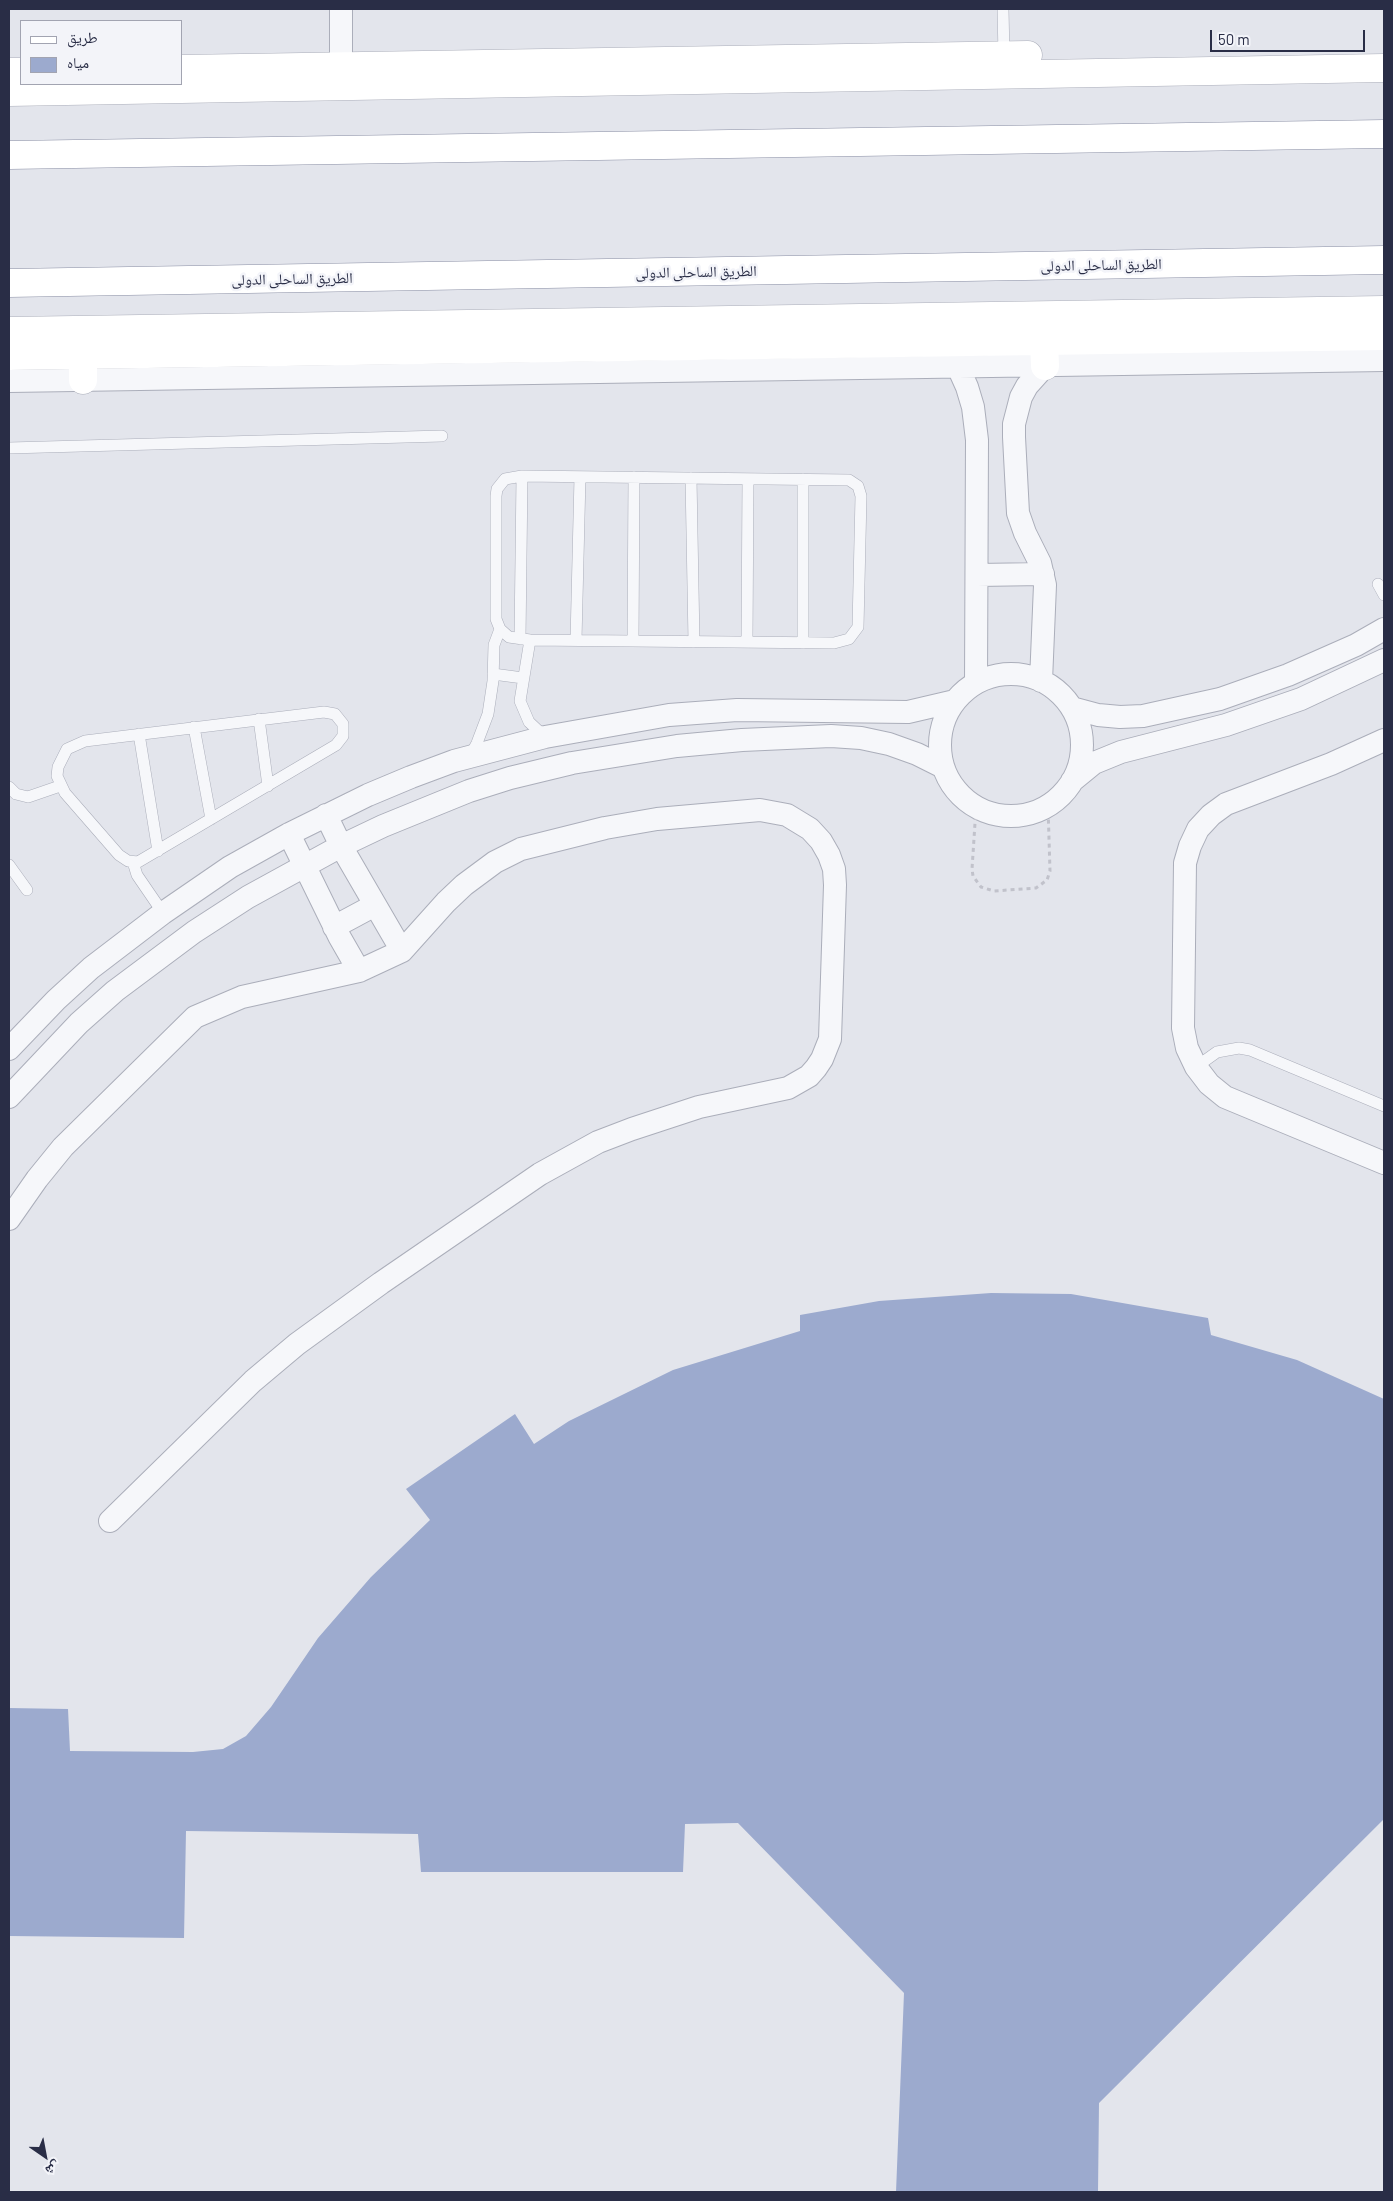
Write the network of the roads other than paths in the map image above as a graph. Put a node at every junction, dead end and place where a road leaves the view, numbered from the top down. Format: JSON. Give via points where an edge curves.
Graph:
{"nodes":[{"id":1,"x":341,"y":9,"type":"edge"},
{"id":2,"x":1003,"y":9,"type":"edge"},
{"id":3,"x":1384,"y":50,"type":"edge"},
{"id":4,"x":1004,"y":56,"type":"junction"},
{"id":5,"x":341,"y":66,"type":"junction"},
{"id":6,"x":1384,"y":68,"type":"edge"},
{"id":7,"x":182,"y":69,"type":"edge"},
{"id":8,"x":9,"y":92,"type":"edge"},
{"id":9,"x":1384,"y":134,"type":"edge"},
{"id":10,"x":9,"y":155,"type":"edge"},
{"id":11,"x":1384,"y":260,"type":"edge"},
{"id":12,"x":9,"y":284,"type":"edge"},
{"id":13,"x":1384,"y":310,"type":"edge"},
{"id":14,"x":9,"y":331,"type":"edge"},
{"id":15,"x":1384,"y":336,"type":"edge"},
{"id":16,"x":1045,"y":354,"type":"junction"},
{"id":17,"x":9,"y":356,"type":"edge"},
{"id":18,"x":1384,"y":360,"type":"edge"},
{"id":19,"x":958,"y":367,"type":"junction"},
{"id":20,"x":83,"y":368,"type":"junction"},
{"id":21,"x":9,"y":381,"type":"edge"},
{"id":22,"x":442,"y":436,"type":"dead end"},
{"id":23,"x":9,"y":448,"type":"edge"},
{"id":24,"x":522,"y":476,"type":"junction"},
{"id":25,"x":580,"y":477,"type":"junction"},
{"id":26,"x":634,"y":477,"type":"junction"},
{"id":27,"x":690,"y":478,"type":"junction"},
{"id":28,"x":748,"y":479,"type":"junction"},
{"id":29,"x":803,"y":479,"type":"junction"},
{"id":30,"x":1043,"y":574,"type":"junction"},
{"id":31,"x":977,"y":575,"type":"junction"},
{"id":32,"x":1378,"y":584,"type":"dead end"},
{"id":33,"x":1384,"y":595,"type":"edge"},
{"id":34,"x":500,"y":629,"type":"junction"},
{"id":35,"x":1384,"y":629,"type":"edge"},
{"id":36,"x":525,"y":639,"type":"junction"},
{"id":37,"x":576,"y":640,"type":"junction"},
{"id":38,"x":633,"y":641,"type":"junction"},
{"id":39,"x":694,"y":642,"type":"junction"},
{"id":40,"x":747,"y":642,"type":"junction"},
{"id":41,"x":803,"y":643,"type":"junction"},
{"id":42,"x":1384,"y":660,"type":"edge"},
{"id":43,"x":493,"y":674,"type":"junction"},
{"id":44,"x":523,"y":678,"type":"junction"},
{"id":45,"x":1041,"y":681,"type":"junction"},
{"id":46,"x":976,"y":683,"type":"junction"},
{"id":47,"x":954,"y":701,"type":"junction"},
{"id":48,"x":1072,"y":708,"type":"junction"},
{"id":49,"x":1143,"y":716,"type":"junction"},
{"id":50,"x":260,"y":720,"type":"junction"},
{"id":51,"x":194,"y":727,"type":"junction"},
{"id":52,"x":139,"y":734,"type":"junction"},
{"id":53,"x":545,"y":737,"type":"junction"},
{"id":54,"x":1384,"y":740,"type":"edge"},
{"id":55,"x":1149,"y":745,"type":"junction"},
{"id":56,"x":470,"y":757,"type":"junction"},
{"id":57,"x":943,"y":767,"type":"junction"},
{"id":58,"x":1072,"y":781,"type":"junction"},
{"id":59,"x":60,"y":786,"type":"junction"},
{"id":60,"x":268,"y":786,"type":"junction"},
{"id":61,"x":9,"y":787,"type":"edge"},
{"id":62,"x":326,"y":815,"type":"junction"},
{"id":63,"x":211,"y":819,"type":"junction"},
{"id":64,"x":288,"y":834,"type":"junction"},
{"id":65,"x":341,"y":846,"type":"junction"},
{"id":66,"x":158,"y":851,"type":"junction"},
{"id":67,"x":133,"y":862,"type":"junction"},
{"id":68,"x":9,"y":865,"type":"edge"},
{"id":69,"x":304,"y":865,"type":"junction"},
{"id":70,"x":27,"y":890,"type":"dead end"},
{"id":71,"x":375,"y":905,"type":"junction"},
{"id":72,"x":163,"y":913,"type":"junction"},
{"id":73,"x":334,"y":927,"type":"junction"},
{"id":74,"x":402,"y":951,"type":"junction"},
{"id":75,"x":359,"y":971,"type":"junction"},
{"id":76,"x":56,"y":1000,"type":"junction"},
{"id":77,"x":79,"y":1023,"type":"junction"},
{"id":78,"x":9,"y":1049,"type":"edge"},
{"id":79,"x":1196,"y":1067,"type":"junction"},
{"id":80,"x":9,"y":1097,"type":"edge"},
{"id":81,"x":1384,"y":1106,"type":"edge"},
{"id":82,"x":1384,"y":1164,"type":"edge"},
{"id":83,"x":9,"y":1219,"type":"edge"},
{"id":84,"x":110,"y":1522,"type":"dead end"}],
"edges":[{"from":1,"to":5,"type":"street"},
{"from":2,"to":4,"type":"lane"},
{"from":3,"to":4,"type":"main road"},
{"from":4,"to":5,"type":"main road"},
{"from":5,"to":7,"type":"main road"},
{"from":6,"to":8,"type":"main road"},
{"from":9,"to":10,"type":"main road"},
{"from":11,"to":12,"type":"main road","name":"الطريق الساحلى الدولى"},
{"from":13,"to":14,"type":"main road"},
{"from":15,"to":16,"type":"main road"},
{"from":16,"to":18,"type":"street"},
{"from":16,"to":19,"type":"street"},
{"from":16,"to":20,"type":"main road"},
{"from":16,"to":30,"type":"street","via":[[1021,397],[1014,424],[1018,514]]},
{"from":17,"to":20,"type":"main road"},
{"from":19,"to":20,"type":"street"},
{"from":19,"to":31,"type":"street","via":[[967,387],[976,424]]},
{"from":20,"to":21,"type":"street"},
{"from":22,"to":23,"type":"lane"},
{"from":24,"to":25,"type":"lane"},
{"from":24,"to":34,"type":"lane","via":[[505,479],[497,489],[496,619]]},
{"from":24,"to":36,"type":"lane"},
{"from":25,"to":26,"type":"lane"},
{"from":25,"to":37,"type":"lane"},
{"from":26,"to":27,"type":"lane"},
{"from":26,"to":38,"type":"lane"},
{"from":27,"to":28,"type":"lane"},
{"from":27,"to":39,"type":"lane"},
{"from":28,"to":29,"type":"lane"},
{"from":28,"to":40,"type":"lane"},
{"from":29,"to":41,"type":"lane"},
{"from":29,"to":41,"type":"lane","via":[[849,480],[858,486],[861,496],[858,627],[842,642]]},
{"from":30,"to":31,"type":"street"},
{"from":30,"to":45,"type":"street"},
{"from":31,"to":46,"type":"street"},
{"from":32,"to":33,"type":"lane"},
{"from":34,"to":36,"type":"lane","via":[[509,637]]},
{"from":34,"to":43,"type":"lane","via":[[494,645]]},
{"from":35,"to":49,"type":"street","via":[[1288,675],[1220,699]]},
{"from":36,"to":37,"type":"lane"},
{"from":36,"to":44,"type":"lane"},
{"from":37,"to":38,"type":"lane"},
{"from":38,"to":39,"type":"lane"},
{"from":39,"to":40,"type":"lane"},
{"from":40,"to":41,"type":"lane"},
{"from":42,"to":55,"type":"street","via":[[1301,699],[1226,725]]},
{"from":43,"to":44,"type":"lane"},
{"from":43,"to":56,"type":"lane","via":[[488,714]]},
{"from":44,"to":53,"type":"lane","via":[[520,702],[523,712],[528,722]]},
{"from":45,"to":46,"type":"street","via":[[1008,674]]},
{"from":45,"to":48,"type":"street","via":[[1053,688]]},
{"from":46,"to":47,"type":"street"},
{"from":47,"to":53,"type":"street","via":[[908,712],[737,710],[669,715]]},
{"from":47,"to":57,"type":"street","via":[[940,733]]},
{"from":48,"to":49,"type":"street","via":[[1098,715]]},
{"from":48,"to":58,"type":"street","via":[[1082,744],[1080,763]]},
{"from":49,"to":55,"type":"street"},
{"from":50,"to":51,"type":"lane"},
{"from":50,"to":60,"type":"lane"},
{"from":50,"to":60,"type":"lane","via":[[330,712],[340,718],[344,730],[336,745]]},
{"from":51,"to":52,"type":"lane"},
{"from":51,"to":63,"type":"lane"},
{"from":52,"to":59,"type":"lane","via":[[84,741],[67,749],[58,767]]},
{"from":52,"to":66,"type":"lane"},
{"from":53,"to":56,"type":"street"},
{"from":54,"to":79,"type":"street","via":[[1226,804],[1198,829],[1187,854],[1184,882],[1183,1028],[1187,1048]]},
{"from":55,"to":58,"type":"street","via":[[1094,763]]},
{"from":56,"to":62,"type":"street","via":[[411,777]]},
{"from":57,"to":58,"type":"street","via":[[950,783],[976,808],[1012,816],[1031,814],[1048,806]]},
{"from":57,"to":65,"type":"street","via":[[889,744],[861,738],[831,736],[676,746],[572,763],[510,778],[426,808]]},
{"from":59,"to":61,"type":"lane","via":[[28,797],[16,794]]},
{"from":59,"to":67,"type":"lane","via":[[118,855]]},
{"from":60,"to":63,"type":"lane"},
{"from":62,"to":64,"type":"street"},
{"from":62,"to":65,"type":"street"},
{"from":63,"to":66,"type":"lane"},
{"from":64,"to":69,"type":"street"},
{"from":64,"to":72,"type":"street","via":[[230,867]]},
{"from":65,"to":69,"type":"street"},
{"from":65,"to":71,"type":"street"},
{"from":66,"to":67,"type":"lane"},
{"from":67,"to":72,"type":"lane","via":[[137,875]]},
{"from":68,"to":70,"type":"lane"},
{"from":69,"to":73,"type":"street"},
{"from":69,"to":77,"type":"street","via":[[194,932],[143,969]]},
{"from":71,"to":73,"type":"street"},
{"from":71,"to":74,"type":"street"},
{"from":72,"to":76,"type":"street","via":[[98,962]]},
{"from":73,"to":75,"type":"street"},
{"from":74,"to":75,"type":"street"},
{"from":74,"to":84,"type":"street","via":[[446,902],[495,862],[537,843],[605,828],[708,813],[774,811],[810,829],[825,848],[834,870],[830,1039],[822,1059],[808,1076],[777,1092],[699,1107],[632,1129],[598,1142],[540,1174],[365,1294],[252,1381]]},
{"from":75,"to":83,"type":"street","via":[[242,998],[195,1018],[63,1147]]},
{"from":76,"to":77,"type":"street"},
{"from":76,"to":78,"type":"street"},
{"from":77,"to":80,"type":"street"},
{"from":79,"to":81,"type":"lane","via":[[1218,1052],[1239,1048],[1250,1050]]},
{"from":79,"to":82,"type":"street","via":[[1225,1097]]}]}
